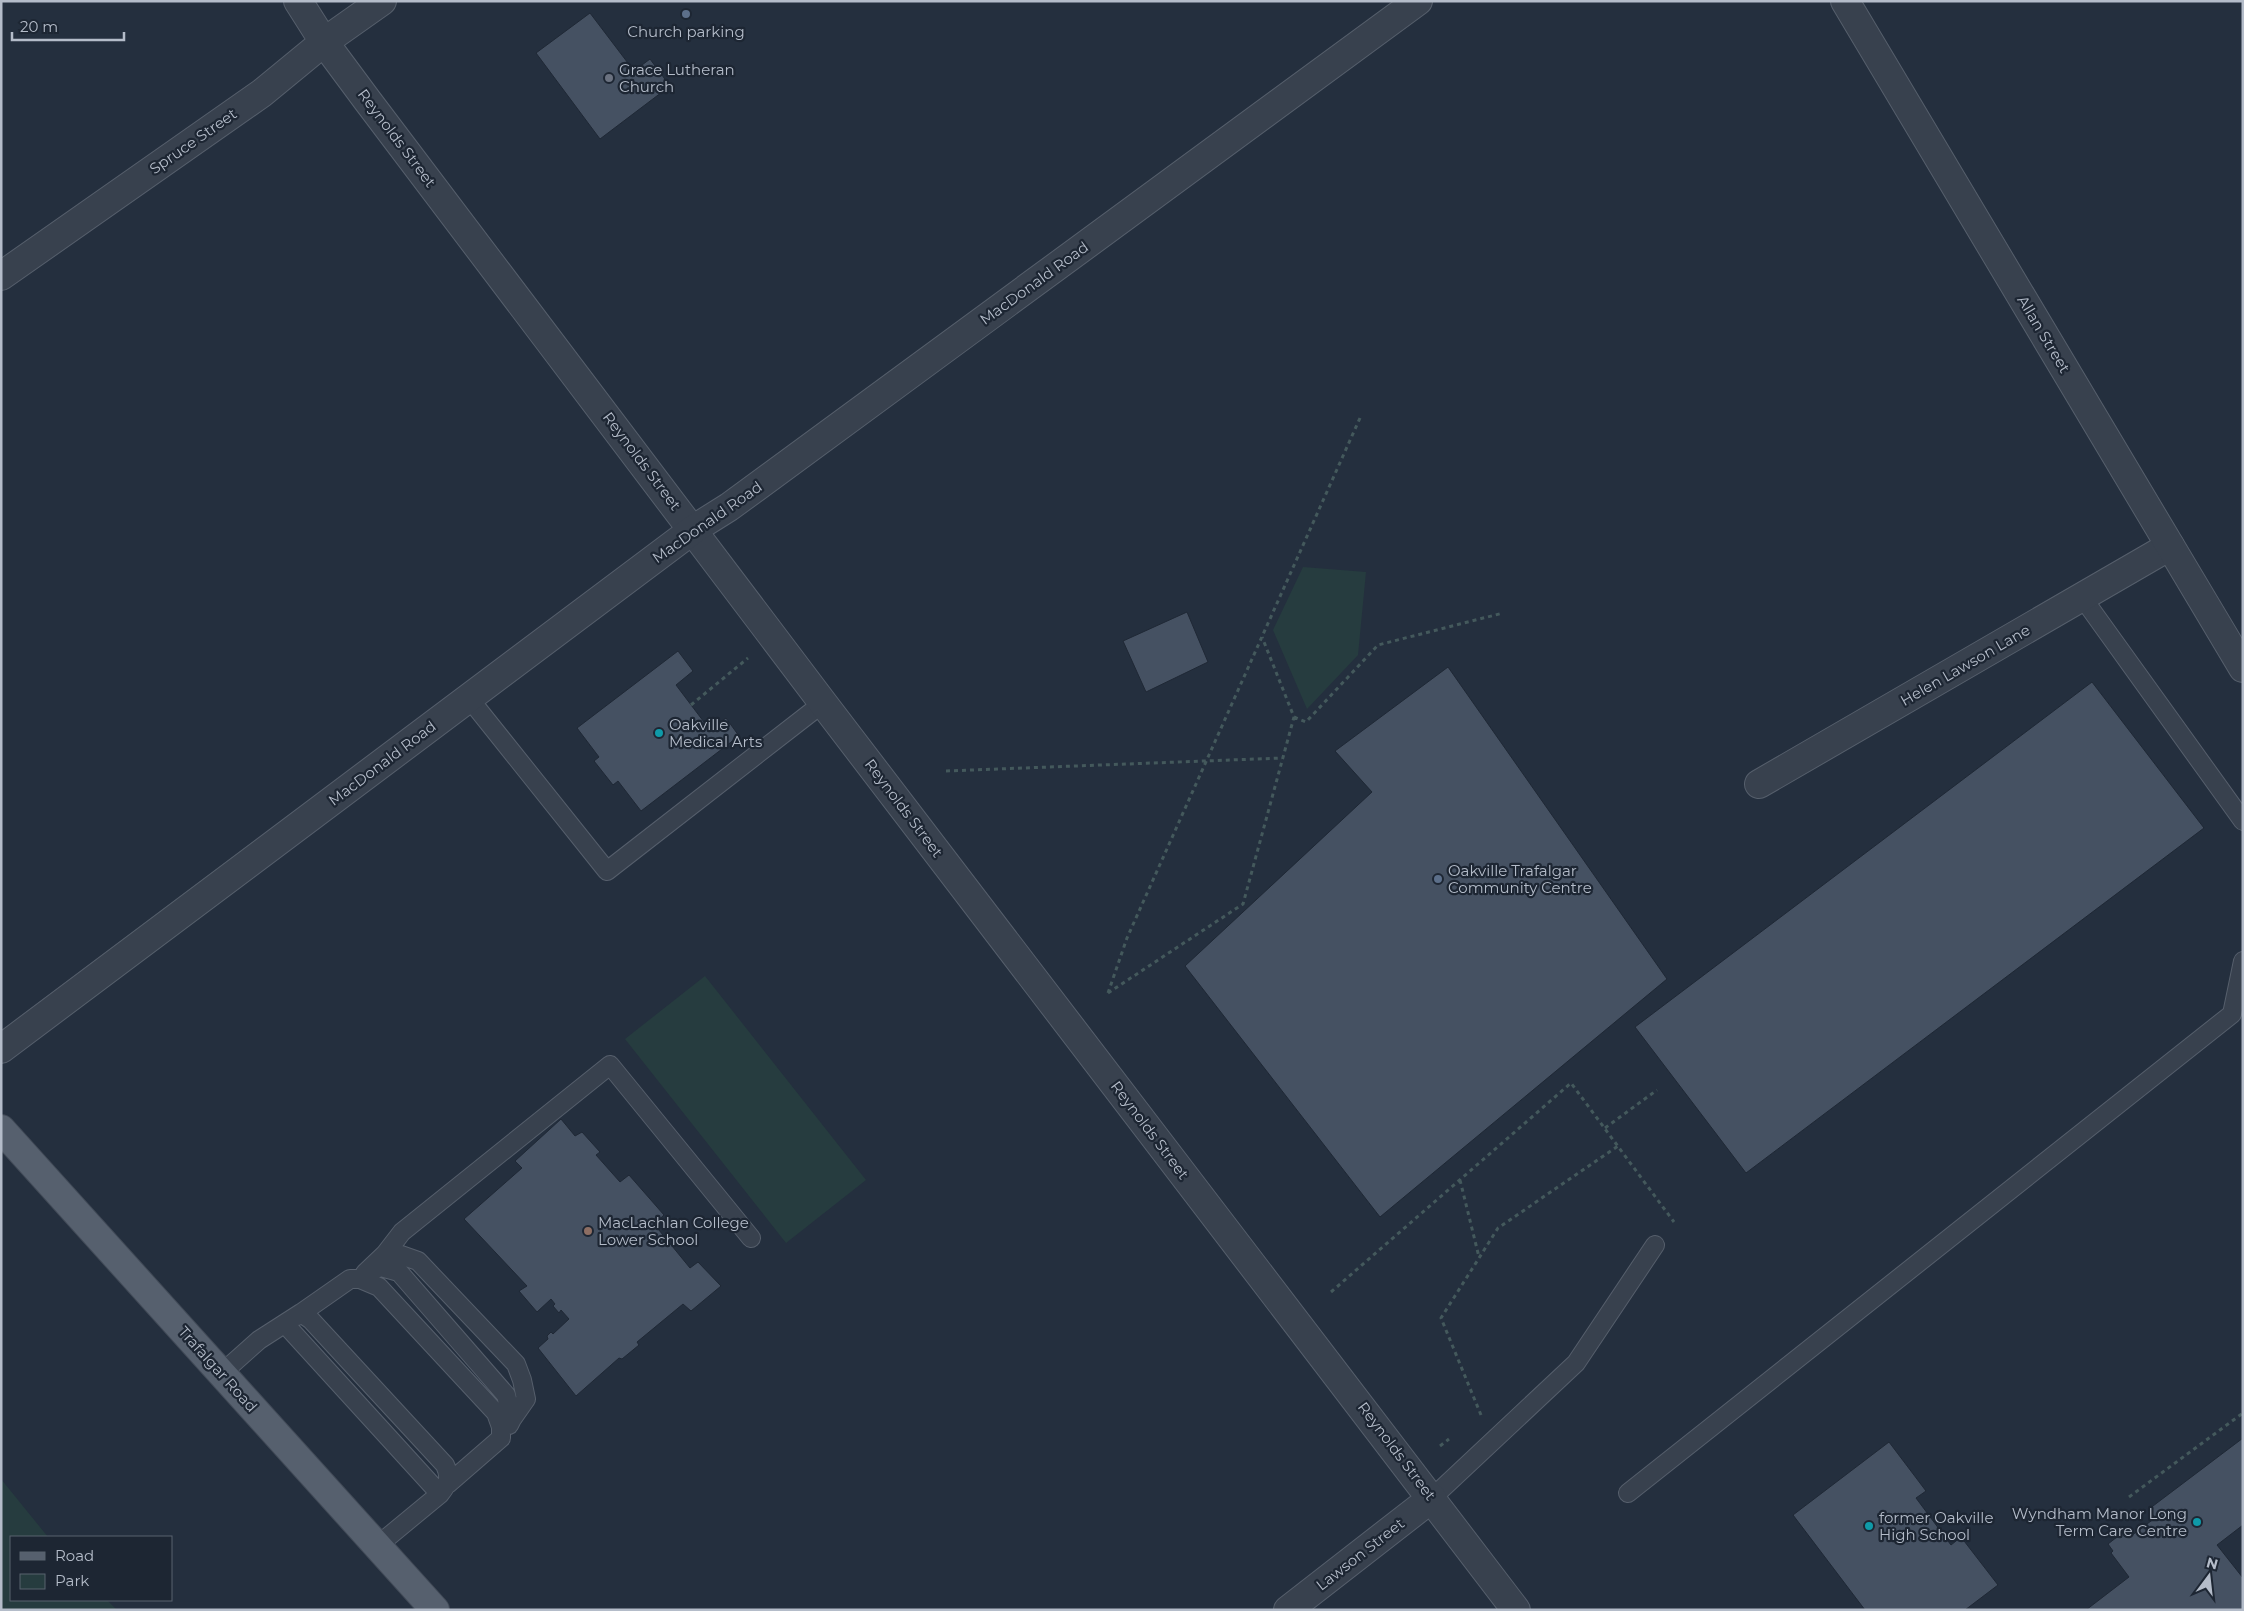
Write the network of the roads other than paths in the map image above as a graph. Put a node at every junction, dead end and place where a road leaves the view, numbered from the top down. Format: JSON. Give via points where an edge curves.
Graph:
{"nodes":[{"id":1,"x":298,"y":1,"type":"edge"},
{"id":2,"x":382,"y":1,"type":"edge"},
{"id":3,"x":1418,"y":1,"type":"edge"},
{"id":4,"x":1845,"y":1,"type":"edge"},
{"id":5,"x":324,"y":42,"type":"junction"},
{"id":6,"x":1,"y":276,"type":"edge"},
{"id":7,"x":694,"y":530,"type":"junction"},
{"id":8,"x":2170,"y":546,"type":"junction"},
{"id":9,"x":2082,"y":597,"type":"junction"},
{"id":10,"x":2243,"y":668,"type":"edge"},
{"id":11,"x":468,"y":697,"type":"junction"},
{"id":12,"x":823,"y":703,"type":"junction"},
{"id":13,"x":1759,"y":784,"type":"dead end"},
{"id":14,"x":2243,"y":821,"type":"edge"},
{"id":15,"x":2243,"y":961,"type":"edge"},
{"id":16,"x":1,"y":1049,"type":"edge"},
{"id":17,"x":1,"y":1129,"type":"edge"},
{"id":18,"x":750,"y":1238,"type":"dead end"},
{"id":19,"x":1655,"y":1246,"type":"dead end"},
{"id":20,"x":385,"y":1254,"type":"junction"},
{"id":21,"x":358,"y":1276,"type":"junction"},
{"id":22,"x":291,"y":1320,"type":"junction"},
{"id":23,"x":222,"y":1373,"type":"junction"},
{"id":24,"x":512,"y":1419,"type":"junction"},
{"id":25,"x":501,"y":1438,"type":"junction"},
{"id":26,"x":444,"y":1489,"type":"junction"},
{"id":27,"x":1628,"y":1493,"type":"dead end"},
{"id":28,"x":1432,"y":1498,"type":"junction"},
{"id":29,"x":377,"y":1546,"type":"junction"},
{"id":30,"x":435,"y":1610,"type":"edge"},
{"id":31,"x":1288,"y":1610,"type":"edge"},
{"id":32,"x":1516,"y":1610,"type":"edge"}],
"edges":[{"from":1,"to":5,"type":"street","name":"Reynolds Street"},
{"from":2,"to":5,"type":"street","name":"Spruce Street"},
{"from":3,"to":7,"type":"street","name":"MacDonald Road"},
{"from":4,"to":8,"type":"street","name":"Allan Street"},
{"from":5,"to":6,"type":"street","name":"Spruce Street","via":[[262,93]]},
{"from":5,"to":7,"type":"street","name":"Reynolds Street"},
{"from":7,"to":11,"type":"street","name":"MacDonald Road"},
{"from":7,"to":12,"type":"street","name":"Reynolds Street"},
{"from":8,"to":9,"type":"street","name":"Helen Lawson Lane"},
{"from":8,"to":10,"type":"street","name":"Allan Street"},
{"from":9,"to":13,"type":"street","name":"Helen Lawson Lane"},
{"from":9,"to":14,"type":"lane"},
{"from":11,"to":12,"type":"lane","via":[[608,871]]},
{"from":11,"to":16,"type":"street","name":"MacDonald Road"},
{"from":12,"to":28,"type":"street","name":"Reynolds Street"},
{"from":15,"to":27,"type":"lane","via":[[2232,1014]]},
{"from":17,"to":23,"type":"main road","name":"Trafalgar Road"},
{"from":18,"to":20,"type":"lane","via":[[610,1065],[402,1232]]},
{"from":19,"to":28,"type":"lane","via":[[1576,1363]]},
{"from":20,"to":21,"type":"lane"},
{"from":20,"to":24,"type":"lane","via":[[402,1255],[418,1261],[516,1364],[526,1399]]},
{"from":21,"to":22,"type":"lane"},
{"from":21,"to":24,"type":"lane","via":[[381,1267],[399,1272],[506,1396]]},
{"from":21,"to":25,"type":"lane","via":[[379,1287],[496,1413]]},
{"from":22,"to":23,"type":"lane","via":[[259,1340]]},
{"from":22,"to":26,"type":"lane"},
{"from":23,"to":29,"type":"main road","name":"Trafalgar Road"},
{"from":24,"to":25,"type":"lane"},
{"from":25,"to":26,"type":"lane"},
{"from":26,"to":29,"type":"lane"},
{"from":28,"to":31,"type":"street","name":"Lawson Street"},
{"from":28,"to":32,"type":"street","name":"Reynolds Street"},
{"from":29,"to":30,"type":"main road","name":"Trafalgar Road"}]}
